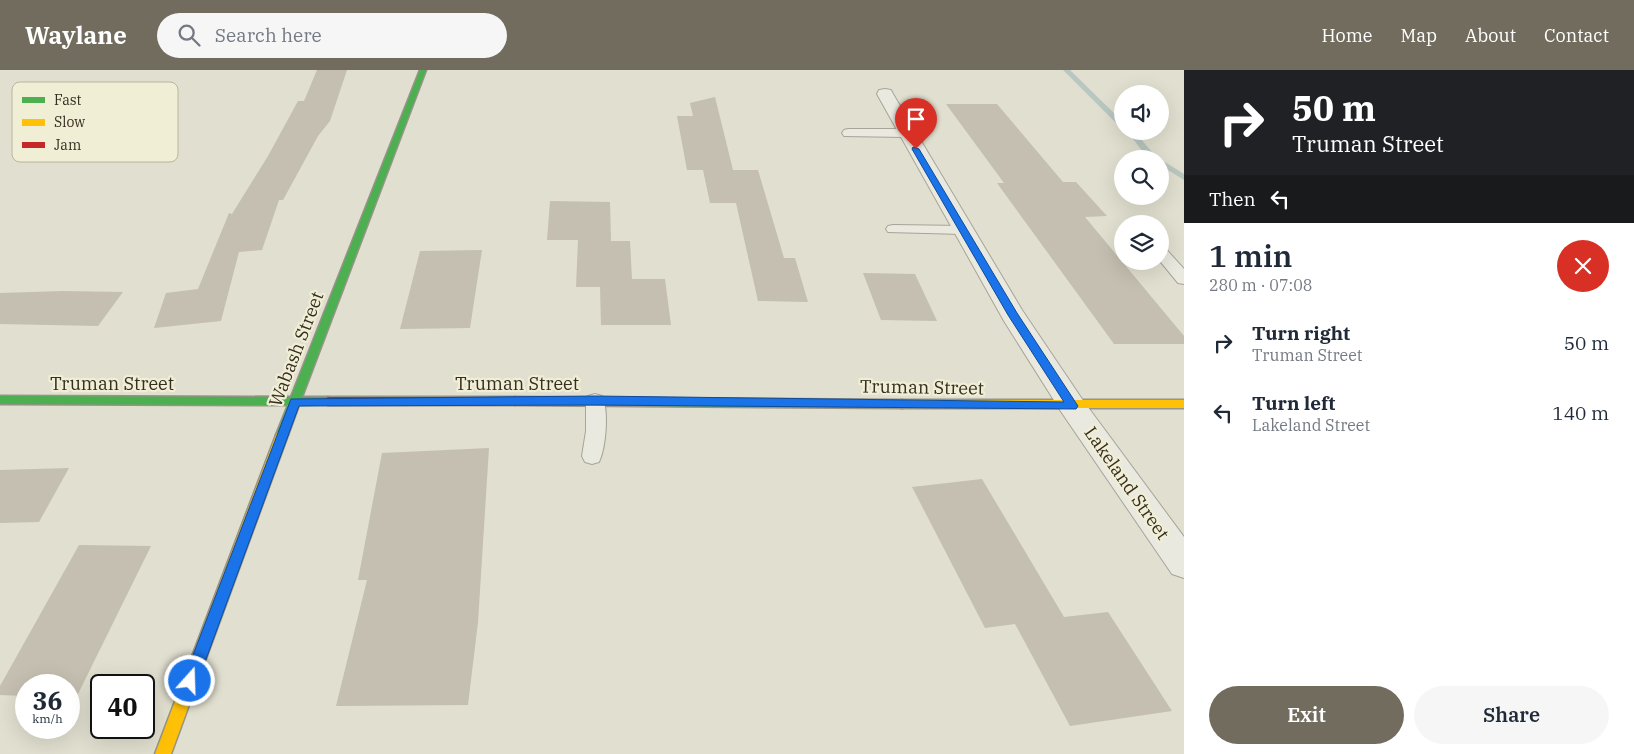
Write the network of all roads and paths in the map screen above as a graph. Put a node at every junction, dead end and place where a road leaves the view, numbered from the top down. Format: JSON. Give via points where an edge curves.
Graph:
{"nodes":[{"id":1,"x":423,"y":70,"type":"edge"},
{"id":2,"x":885,"y":94,"type":"dead end"},
{"id":3,"x":848,"y":133,"type":"dead end"},
{"id":4,"x":906,"y":133,"type":"junction"},
{"id":5,"x":893,"y":229,"type":"dead end"},
{"id":6,"x":963,"y":230,"type":"junction"},
{"id":7,"x":1169,"y":262,"type":"edge"},
{"id":8,"x":1184,"y":279,"type":"edge"},
{"id":9,"x":0,"y":400,"type":"edge"},
{"id":10,"x":595,"y":400,"type":"junction"},
{"id":11,"x":295,"y":402,"type":"junction"},
{"id":12,"x":1184,"y":404,"type":"edge"},
{"id":13,"x":1072,"y":406,"type":"junction"},
{"id":14,"x":592,"y":456,"type":"dead end"},
{"id":15,"x":1184,"y":563,"type":"edge"},
{"id":16,"x":163,"y":754,"type":"edge"}],
"edges":[{"from":1,"to":11,"type":"street","name":"Wabash Street"},
{"from":2,"to":4,"type":"street","name":"Lakeland Street"},
{"from":3,"to":4,"type":"lane"},
{"from":4,"to":6,"type":"street","name":"Lakeland Street"},
{"from":5,"to":6,"type":"lane"},
{"from":6,"to":13,"type":"street","name":"Lakeland Street"},
{"from":7,"to":8,"type":"lane"},
{"from":9,"to":11,"type":"street","name":"Truman Street"},
{"from":10,"to":11,"type":"street","name":"Truman Street"},
{"from":10,"to":13,"type":"street","name":"Truman Street"},
{"from":10,"to":14,"type":"lane","via":[[596,430]]},
{"from":11,"to":16,"type":"street","name":"Wabash Street"},
{"from":12,"to":13,"type":"street","name":"Truman Street"},
{"from":13,"to":15,"type":"street","name":"Lakeland Street"}]}
